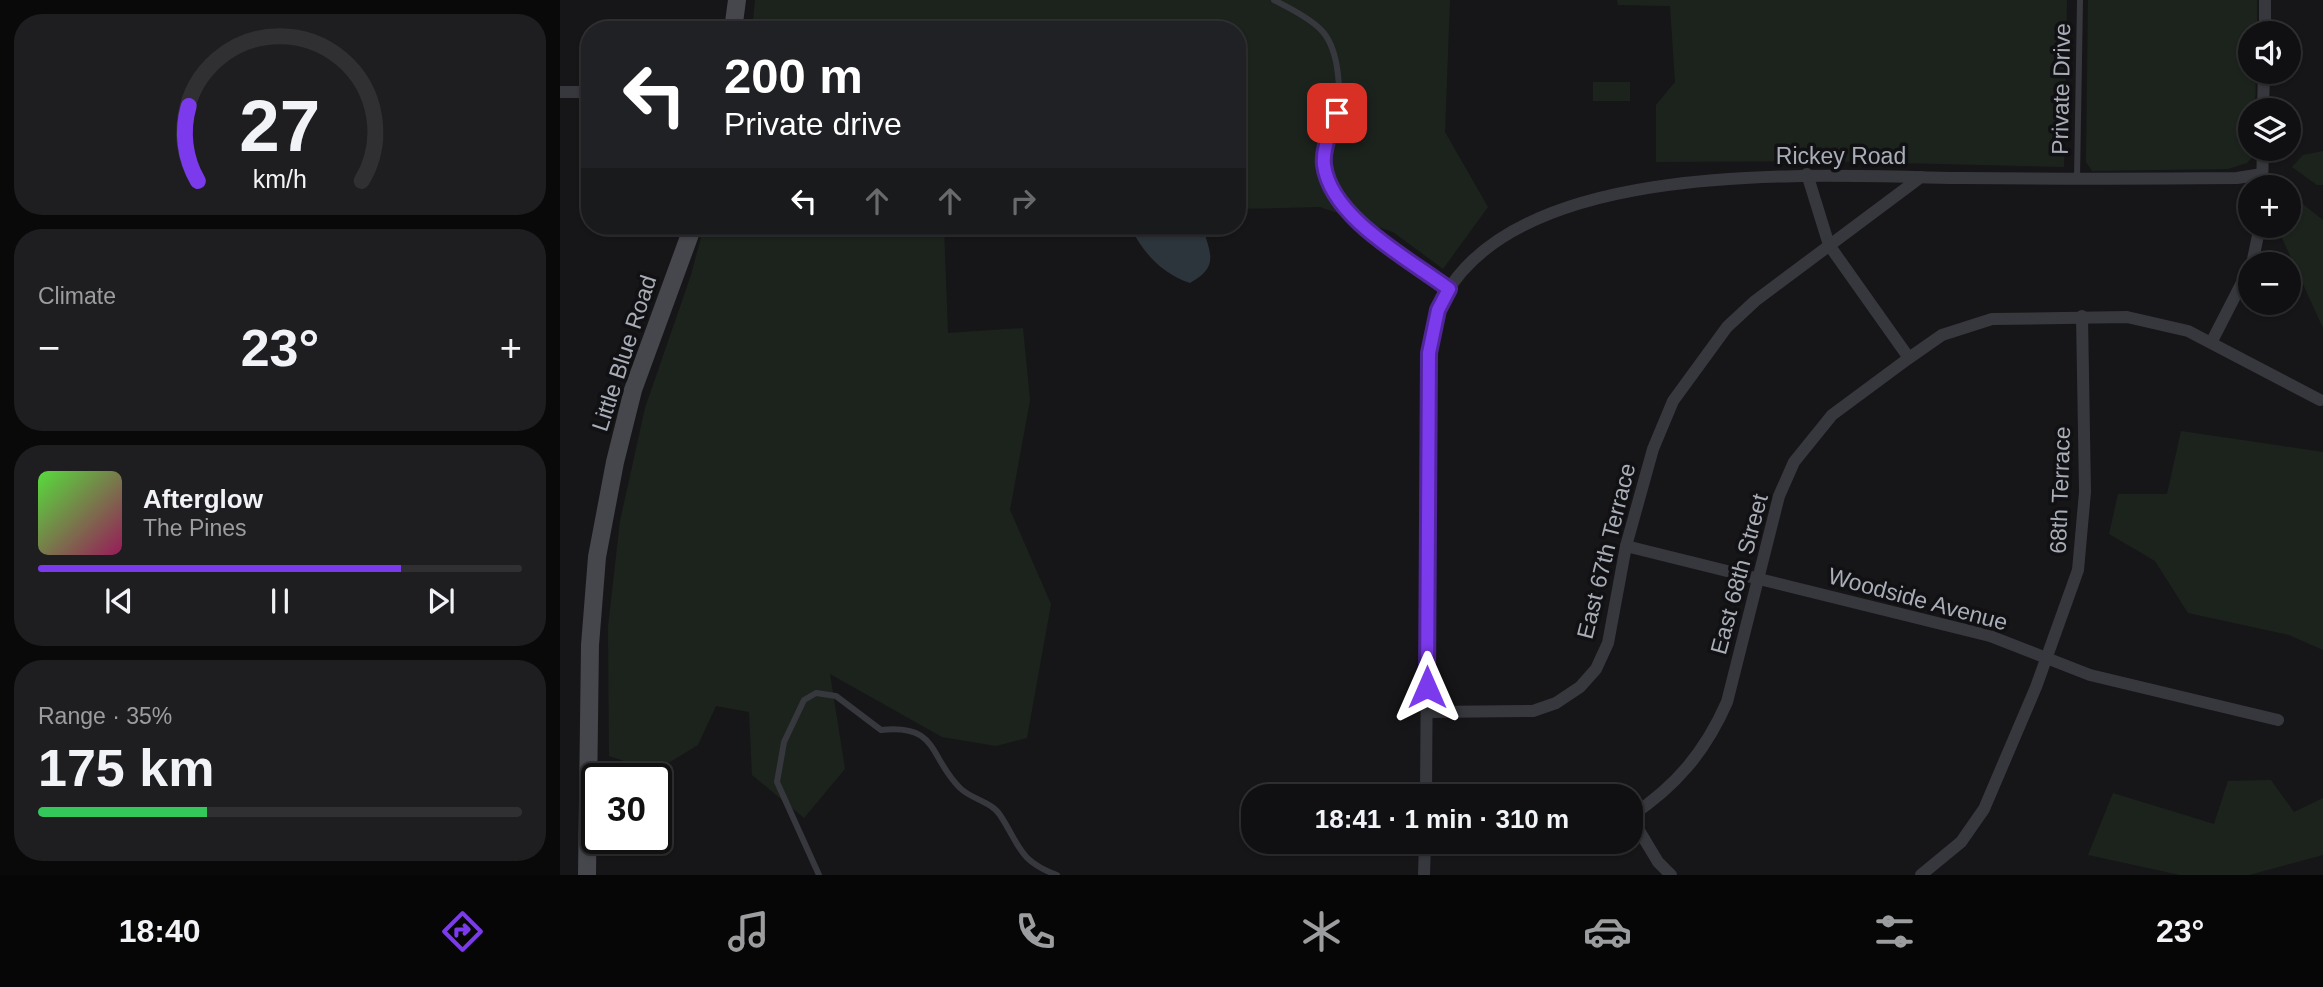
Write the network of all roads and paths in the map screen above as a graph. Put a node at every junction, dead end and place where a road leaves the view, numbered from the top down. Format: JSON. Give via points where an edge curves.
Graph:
{"nodes":[{"id":1,"x":737,"y":0,"type":"edge"},
{"id":2,"x":1273,"y":0,"type":"edge"},
{"id":3,"x":2080,"y":0,"type":"edge"},
{"id":4,"x":2265,"y":0,"type":"edge"},
{"id":5,"x":734,"y":21,"type":"edge"},
{"id":6,"x":2265,"y":21,"type":"edge"},
{"id":7,"x":560,"y":92,"type":"edge"},
{"id":8,"x":581,"y":92,"type":"edge"},
{"id":9,"x":1807,"y":174,"type":"junction"},
{"id":10,"x":1921,"y":177,"type":"junction"},
{"id":11,"x":2238,"y":178,"type":"edge"},
{"id":12,"x":2077,"y":179,"type":"junction"},
{"id":13,"x":691,"y":235,"type":"edge"},
{"id":14,"x":1829,"y":245,"type":"junction"},
{"id":15,"x":1449,"y":289,"type":"junction"},
{"id":16,"x":2238,"y":291,"type":"edge"},
{"id":17,"x":2082,"y":316,"type":"junction"},
{"id":18,"x":2212,"y":341,"type":"junction"},
{"id":19,"x":1909,"y":358,"type":"junction"},
{"id":20,"x":2320,"y":400,"type":"dead end"},
{"id":21,"x":1626,"y":546,"type":"junction"},
{"id":22,"x":1758,"y":580,"type":"junction"},
{"id":23,"x":2047,"y":659,"type":"junction"},
{"id":24,"x":1427,"y":712,"type":"junction"},
{"id":25,"x":2278,"y":720,"type":"dead end"},
{"id":26,"x":1426,"y":784,"type":"edge"},
{"id":27,"x":1643,"y":808,"type":"edge"},
{"id":28,"x":1643,"y":837,"type":"edge"},
{"id":29,"x":1425,"y":854,"type":"edge"},
{"id":30,"x":587,"y":875,"type":"edge"},
{"id":31,"x":819,"y":875,"type":"edge"},
{"id":32,"x":1056,"y":875,"type":"edge"},
{"id":33,"x":1424,"y":875,"type":"edge"},
{"id":34,"x":1671,"y":875,"type":"edge"},
{"id":35,"x":1921,"y":875,"type":"edge"}],
"edges":[{"from":1,"to":5,"type":"street"},
{"from":2,"to":15,"type":"lane","via":[[1322,30],[1331,49],[1339,89],[1324,166],[1339,205]]},
{"from":3,"to":12,"type":"lane","name":"Private Drive"},
{"from":4,"to":6,"type":"street"},
{"from":7,"to":8,"type":"street"},
{"from":9,"to":10,"type":"street","name":"Rickey Road"},
{"from":9,"to":14,"type":"street"},
{"from":9,"to":15,"type":"street","name":"Rickey Road","via":[[1700,180],[1564,207],[1491,246]]},
{"from":10,"to":12,"type":"street","name":"Rickey Road"},
{"from":10,"to":14,"type":"street","name":"East 67th Terrace"},
{"from":11,"to":12,"type":"street","name":"Rickey Road"},
{"from":13,"to":30,"type":"street","name":"Little Blue Road","via":[[634,390],[597,557],[590,645]]},
{"from":14,"to":19,"type":"street"},
{"from":14,"to":21,"type":"street","name":"East 67th Terrace","via":[[1727,327],[1673,401],[1653,449]]},
{"from":15,"to":24,"type":"street","name":"Rickey Road","via":[[1438,310],[1427,380]]},
{"from":16,"to":18,"type":"street"},
{"from":17,"to":18,"type":"street","name":"East 68th Street","via":[[2156,321]]},
{"from":17,"to":19,"type":"street","name":"East 68th Street","via":[[1993,318],[1942,335]]},
{"from":17,"to":23,"type":"street","name":"68th Terrace","via":[[2085,492],[2078,570]]},
{"from":18,"to":20,"type":"street","name":"East 68th Street"},
{"from":19,"to":22,"type":"street","name":"East 68th Street","via":[[1832,415],[1803,448],[1779,496]]},
{"from":21,"to":22,"type":"street","name":"Woodside Avenue"},
{"from":21,"to":24,"type":"street","name":"East 67th Terrace","via":[[1608,643],[1596,669],[1580,687],[1533,711]]},
{"from":22,"to":23,"type":"street","name":"Woodside Avenue","via":[[1990,636]]},
{"from":22,"to":27,"type":"street","name":"East 68th Street","via":[[1727,702],[1714,732],[1676,782]]},
{"from":23,"to":25,"type":"street","name":"Woodside Avenue","via":[[2150,691]]},
{"from":23,"to":35,"type":"street","name":"68th Terrace","via":[[1984,809],[1961,842]]},
{"from":24,"to":26,"type":"street","name":"Rickey Road"},
{"from":28,"to":34,"type":"street"},
{"from":29,"to":33,"type":"street"},
{"from":31,"to":32,"type":"lane","via":[[776,782],[784,742],[804,700],[816,693],[836,696],[881,730],[907,728],[925,738],[961,789],[999,811],[1017,847],[1036,868]]}]}
